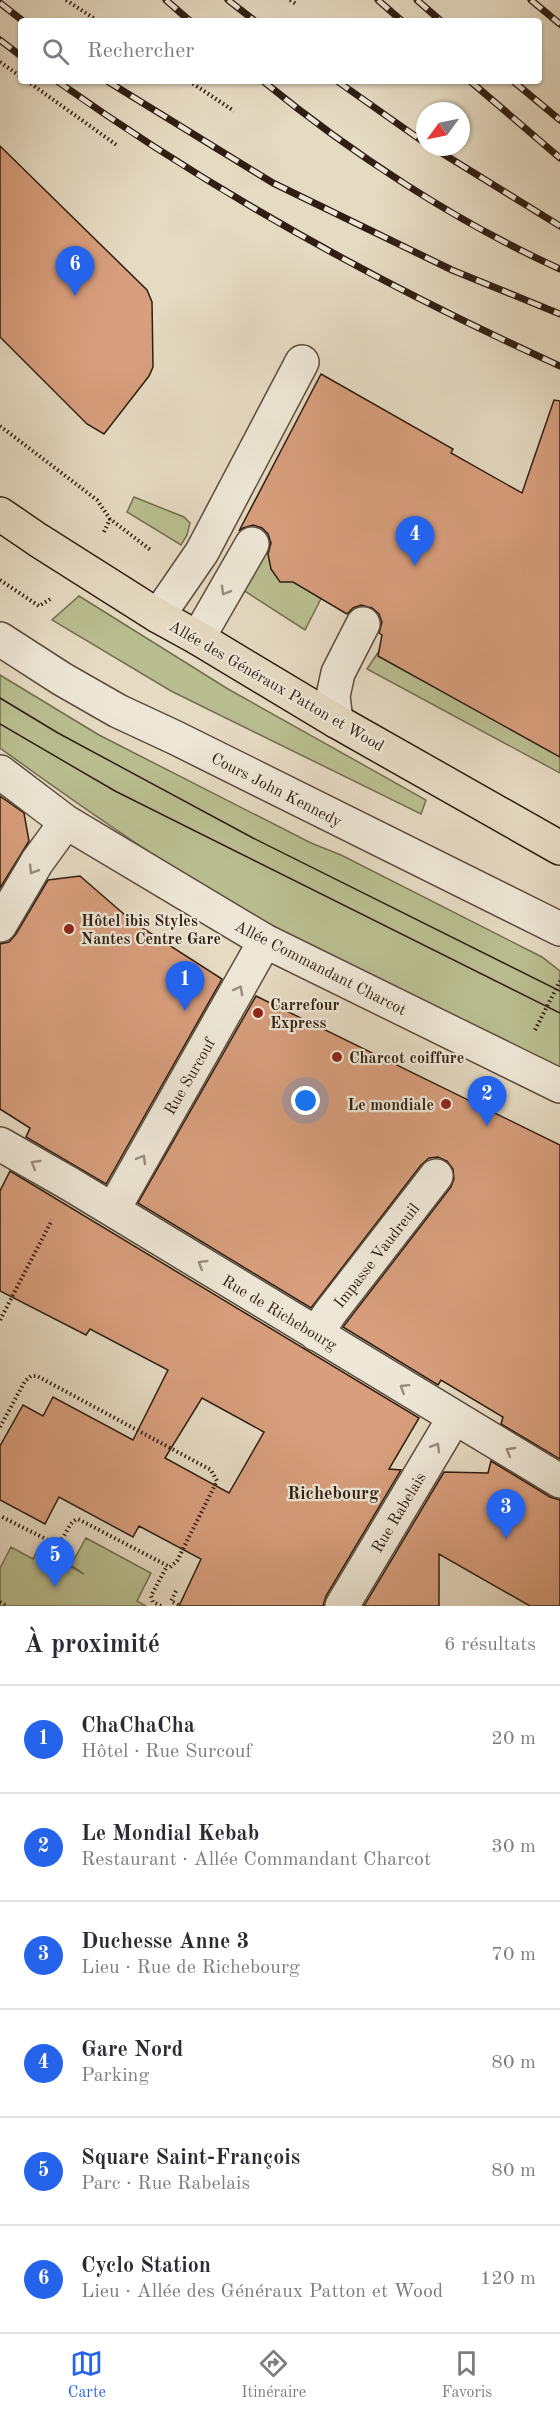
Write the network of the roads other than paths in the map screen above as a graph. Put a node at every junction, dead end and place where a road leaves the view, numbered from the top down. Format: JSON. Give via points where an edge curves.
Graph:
{"nodes":[{"id":1,"x":302,"y":362,"type":"dead end"},
{"id":2,"x":0,"y":514,"type":"edge"},
{"id":3,"x":252,"y":544,"type":"dead end"},
{"id":4,"x":158,"y":616,"type":"junction"},
{"id":5,"x":363,"y":624,"type":"dead end"},
{"id":6,"x":198,"y":638,"type":"junction"},
{"id":7,"x":0,"y":639,"type":"edge"},
{"id":8,"x":336,"y":722,"type":"junction"},
{"id":9,"x":0,"y":772,"type":"edge"},
{"id":10,"x":66,"y":822,"type":"junction"},
{"id":11,"x":560,"y":848,"type":"edge"},
{"id":12,"x":0,"y":925,"type":"edge"},
{"id":13,"x":560,"y":929,"type":"edge"},
{"id":14,"x":265,"y":941,"type":"junction"},
{"id":15,"x":560,"y":1086,"type":"edge"},
{"id":16,"x":0,"y":1144,"type":"edge"},
{"id":17,"x":436,"y":1176,"type":"dead end"},
{"id":18,"x":113,"y":1210,"type":"junction"},
{"id":19,"x":316,"y":1334,"type":"junction"},
{"id":20,"x":454,"y":1418,"type":"junction"},
{"id":21,"x":560,"y":1481,"type":"edge"},
{"id":22,"x":342,"y":1606,"type":"edge"}],
"edges":[{"from":1,"to":4,"type":"street","via":[[236,491],[186,578]]},
{"from":2,"to":4,"type":"main road","name":"Allée des Généraux Patton et Wood"},
{"from":3,"to":6,"type":"street","one_way":true},
{"from":4,"to":6,"type":"main road","name":"Allée des Généraux Patton et Wood"},
{"from":5,"to":8,"type":"street","via":[[338,673],[333,696]]},
{"from":6,"to":8,"type":"main road","name":"Allée des Généraux Patton et Wood"},
{"from":7,"to":13,"type":"street","name":"Cours John Kennedy","via":[[118,711]]},
{"from":8,"to":11,"type":"main road","name":"Allée des Généraux Patton et Wood"},
{"from":9,"to":10,"type":"street","name":"Allée Commandant Charcot"},
{"from":10,"to":12,"type":"street","one_way":true},
{"from":10,"to":14,"type":"street","name":"Allée Commandant Charcot"},
{"from":14,"to":15,"type":"street","name":"Allée Commandant Charcot"},
{"from":18,"to":14,"type":"street","name":"Rue Surcouf","one_way":true},
{"from":18,"to":16,"type":"street","name":"Rue de Richebourg","one_way":true},
{"from":17,"to":19,"type":"street","name":"Impasse Vaudreuil"},
{"from":19,"to":18,"type":"street","name":"Rue de Richebourg","one_way":true},
{"from":20,"to":19,"type":"street","name":"Rue de Richebourg","one_way":true},
{"from":21,"to":20,"type":"street","name":"Rue de Richebourg","one_way":true},
{"from":22,"to":20,"type":"street","name":"Rue Rabelais","one_way":true}]}
